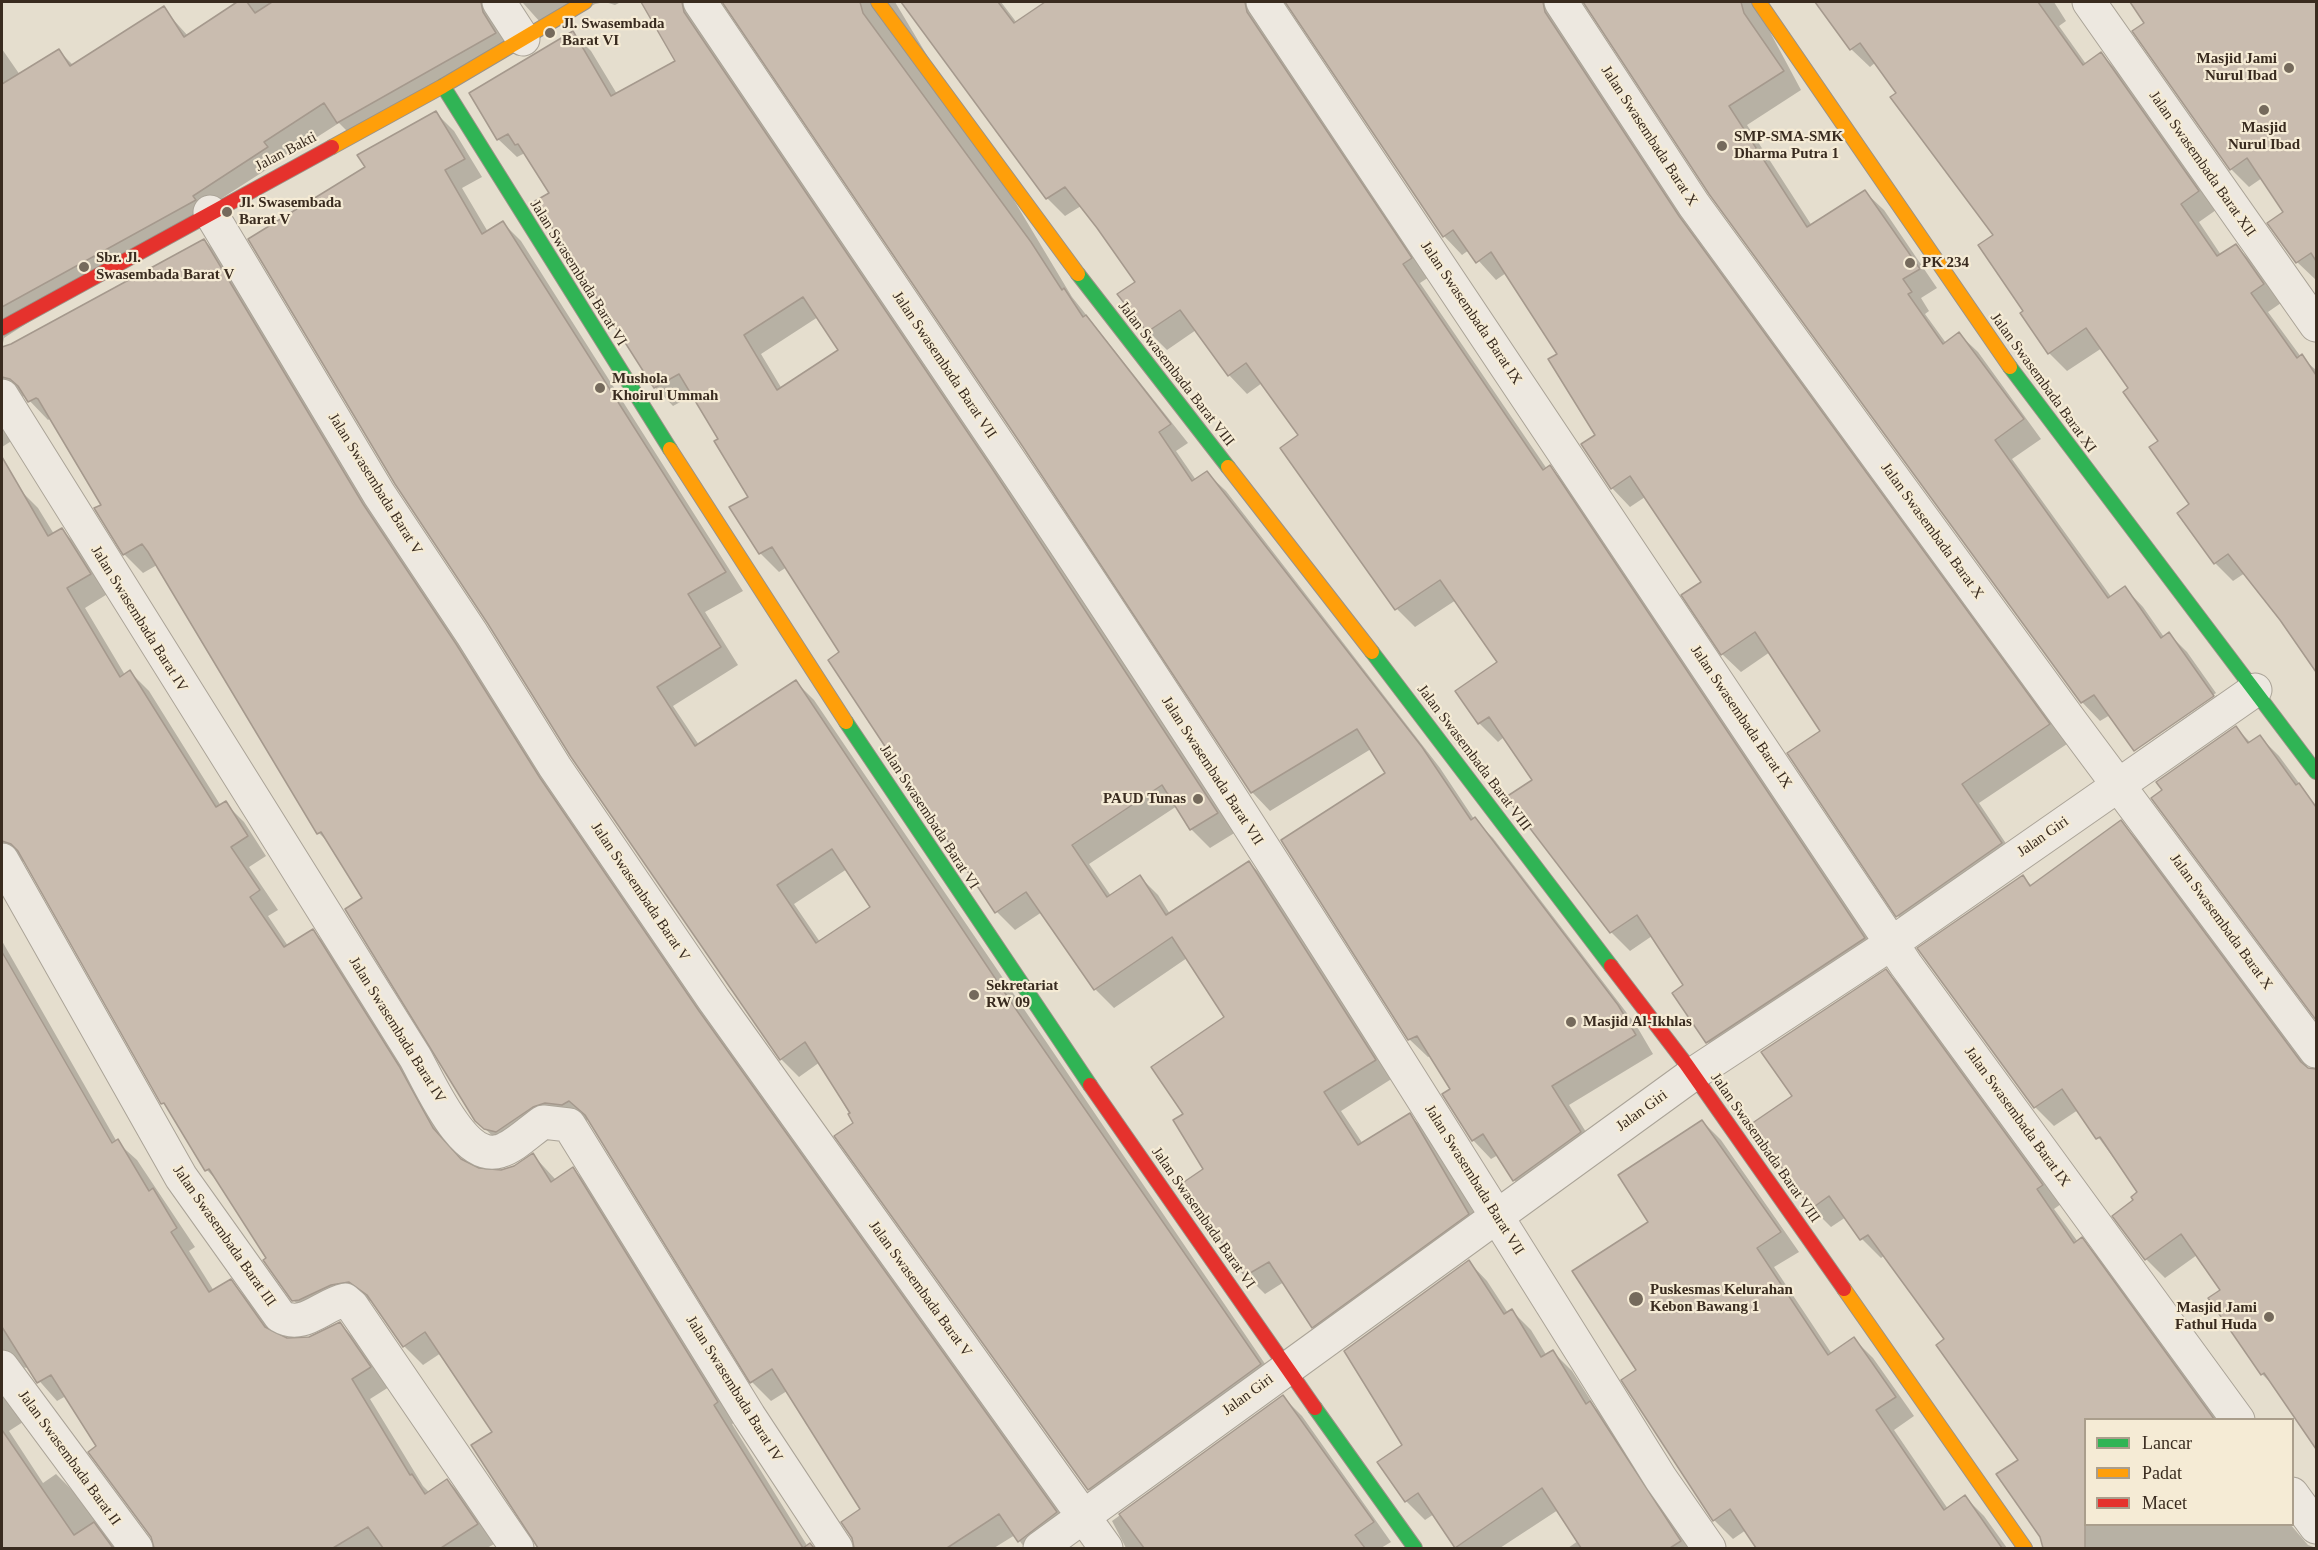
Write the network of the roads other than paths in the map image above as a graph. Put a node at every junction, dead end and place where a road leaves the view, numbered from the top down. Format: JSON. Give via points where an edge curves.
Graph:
{"nodes":[{"id":1,"x":499,"y":2,"type":"edge"},
{"id":2,"x":585,"y":2,"type":"edge"},
{"id":3,"x":700,"y":2,"type":"edge"},
{"id":4,"x":878,"y":2,"type":"edge"},
{"id":5,"x":1263,"y":2,"type":"edge"},
{"id":6,"x":1561,"y":2,"type":"edge"},
{"id":7,"x":1759,"y":2,"type":"edge"},
{"id":8,"x":2089,"y":2,"type":"edge"},
{"id":9,"x":523,"y":39,"type":"junction"},
{"id":10,"x":443,"y":86,"type":"junction"},
{"id":11,"x":210,"y":212,"type":"junction"},
{"id":12,"x":2316,"y":325,"type":"edge"},
{"id":13,"x":2,"y":328,"type":"edge"},
{"id":14,"x":2,"y":396,"type":"edge"},
{"id":15,"x":2255,"y":690,"type":"junction"},
{"id":16,"x":2316,"y":772,"type":"edge"},
{"id":17,"x":2119,"y":784,"type":"junction"},
{"id":18,"x":2,"y":860,"type":"edge"},
{"id":19,"x":1892,"y":943,"type":"junction"},
{"id":20,"x":2316,"y":1052,"type":"edge"},
{"id":21,"x":1693,"y":1074,"type":"junction"},
{"id":22,"x":1495,"y":1216,"type":"junction"},
{"id":23,"x":2,"y":1367,"type":"edge"},
{"id":24,"x":1287,"y":1367,"type":"junction"},
{"id":25,"x":2237,"y":1418,"type":"edge"},
{"id":26,"x":2294,"y":1497,"type":"edge"},
{"id":27,"x":1082,"y":1517,"type":"junction"},
{"id":28,"x":2316,"y":1527,"type":"edge"},
{"id":29,"x":136,"y":1548,"type":"edge"},
{"id":30,"x":517,"y":1548,"type":"edge"},
{"id":31,"x":836,"y":1548,"type":"edge"},
{"id":32,"x":1040,"y":1548,"type":"edge"},
{"id":33,"x":1106,"y":1548,"type":"edge"},
{"id":34,"x":1415,"y":1548,"type":"edge"},
{"id":35,"x":1709,"y":1548,"type":"edge"},
{"id":36,"x":2025,"y":1548,"type":"edge"}],
"edges":[{"from":1,"to":9,"type":"street"},
{"from":2,"to":9,"type":"street","name":"Jalan Bakti"},
{"from":3,"to":22,"type":"street","name":"Jalan Swasembada Barat VII","via":[[1027,487],[1379,1028]]},
{"from":4,"to":21,"type":"street","name":"Jalan Swasembada Barat VIII","via":[[1065,257]]},
{"from":5,"to":19,"type":"street","name":"Jalan Swasembada Barat IX"},
{"from":6,"to":17,"type":"street","name":"Jalan Swasembada Barat X","via":[[1694,205]]},
{"from":7,"to":15,"type":"street","name":"Jalan Swasembada Barat XI","via":[[2032,399]]},
{"from":8,"to":12,"type":"street","name":"Jalan Swasembada Barat XII"},
{"from":9,"to":10,"type":"street","name":"Jalan Bakti"},
{"from":10,"to":11,"type":"street","name":"Jalan Bakti"},
{"from":10,"to":24,"type":"street","name":"Jalan Swasembada Barat VI","via":[[753,582],[1007,965]]},
{"from":11,"to":13,"type":"street","name":"Jalan Bakti"},
{"from":11,"to":27,"type":"street","name":"Jalan Swasembada Barat V","via":[[379,494],[555,767],[714,1000]]},
{"from":14,"to":31,"type":"street","name":"Jalan Swasembada Barat IV","via":[[463,1139],[484,1152],[500,1151],[543,1122],[569,1125],[749,1416]]},
{"from":15,"to":16,"type":"street","name":"Jalan Swasembada Barat XI"},
{"from":15,"to":17,"type":"street","name":"Jalan Giri"},
{"from":17,"to":19,"type":"street","name":"Jalan Giri"},
{"from":17,"to":20,"type":"street","name":"Jalan Swasembada Barat X"},
{"from":18,"to":30,"type":"street","name":"Jalan Swasembada Barat III","via":[[181,1177],[280,1317],[295,1322],[330,1303],[345,1300],[352,1306]]},
{"from":19,"to":21,"type":"street","name":"Jalan Giri"},
{"from":19,"to":25,"type":"street","name":"Jalan Swasembada Barat IX"},
{"from":21,"to":22,"type":"street","name":"Jalan Giri"},
{"from":21,"to":36,"type":"street","name":"Jalan Swasembada Barat VIII"},
{"from":22,"to":24,"type":"street","name":"Jalan Giri"},
{"from":22,"to":35,"type":"street","name":"Jalan Swasembada Barat VII"},
{"from":23,"to":29,"type":"street","name":"Jalan Swasembada Barat II"},
{"from":24,"to":27,"type":"street","name":"Jalan Giri"},
{"from":24,"to":34,"type":"street","name":"Jalan Swasembada Barat VI"},
{"from":26,"to":28,"type":"street"},
{"from":27,"to":32,"type":"street","name":"Jalan Giri"},
{"from":27,"to":33,"type":"street","name":"Jalan Swasembada Barat V"}]}
